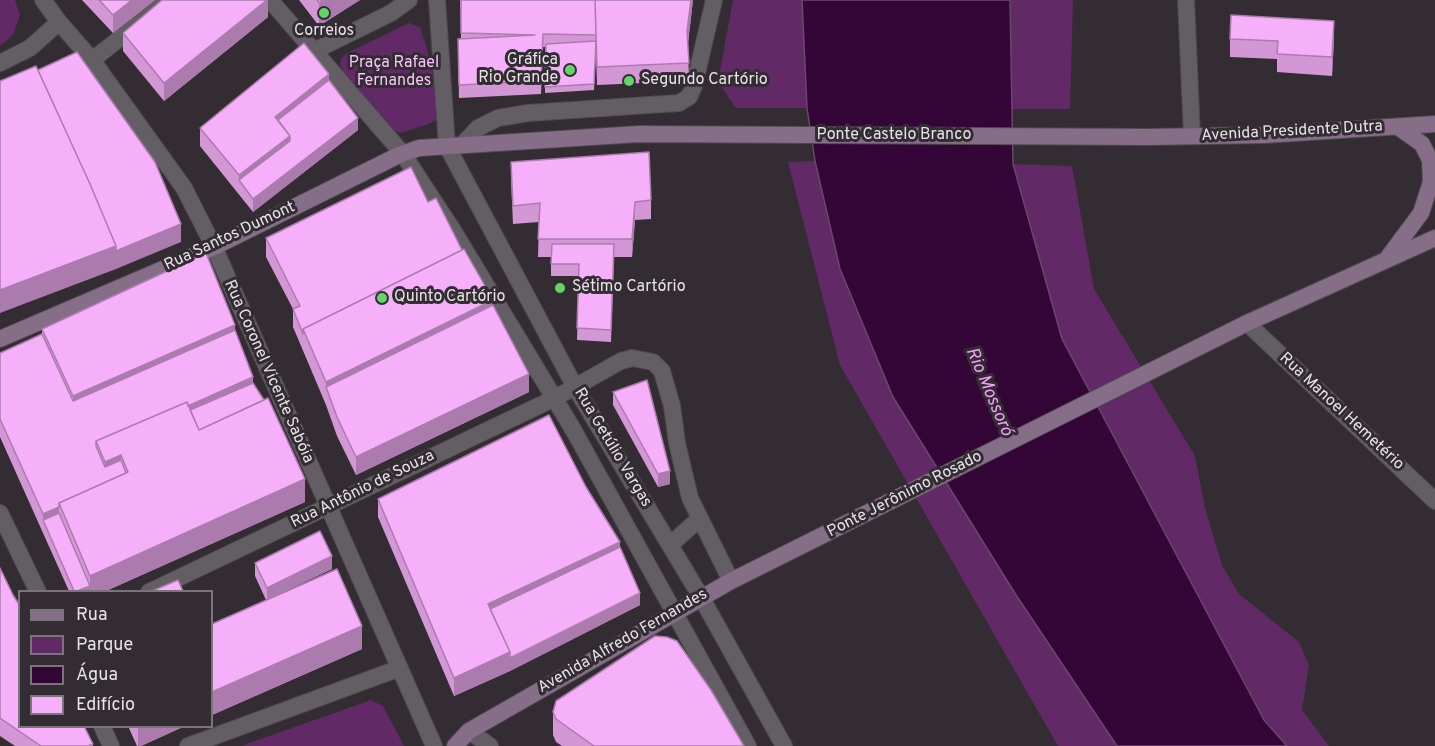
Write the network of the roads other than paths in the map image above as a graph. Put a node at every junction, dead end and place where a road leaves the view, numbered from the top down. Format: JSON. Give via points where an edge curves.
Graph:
{"nodes":[{"id":1,"x":43,"y":0,"type":"edge"},
{"id":2,"x":169,"y":0,"type":"edge"},
{"id":3,"x":270,"y":0,"type":"edge"},
{"id":4,"x":409,"y":0,"type":"edge"},
{"id":5,"x":437,"y":0,"type":"edge"},
{"id":6,"x":714,"y":0,"type":"edge"},
{"id":7,"x":1186,"y":0,"type":"edge"},
{"id":8,"x":59,"y":22,"type":"junction"},
{"id":9,"x":314,"y":51,"type":"junction"},
{"id":10,"x":92,"y":60,"type":"junction"},
{"id":11,"x":0,"y":63,"type":"edge"},
{"id":12,"x":1435,"y":124,"type":"edge"},
{"id":13,"x":1398,"y":127,"type":"junction"},
{"id":14,"x":639,"y":135,"type":"joint"},
{"id":15,"x":1192,"y":136,"type":"junction"},
{"id":16,"x":1149,"y":137,"type":"joint"},
{"id":17,"x":455,"y":145,"type":"junction"},
{"id":18,"x":403,"y":154,"type":"junction"},
{"id":19,"x":1435,"y":238,"type":"edge"},
{"id":20,"x":214,"y":247,"type":"junction"},
{"id":21,"x":1384,"y":261,"type":"junction"},
{"id":22,"x":1247,"y":323,"type":"junction"},
{"id":23,"x":0,"y":339,"type":"edge"},
{"id":24,"x":575,"y":387,"type":"junction"},
{"id":25,"x":555,"y":398,"type":"junction"},
{"id":26,"x":1435,"y":501,"type":"edge"},
{"id":27,"x":328,"y":507,"type":"junction"},
{"id":28,"x":0,"y":513,"type":"edge"},
{"id":29,"x":699,"y":519,"type":"junction"},
{"id":30,"x":670,"y":545,"type":"junction"},
{"id":31,"x":799,"y":548,"type":"joint"},
{"id":32,"x":730,"y":581,"type":"junction"},
{"id":33,"x":38,"y":590,"type":"edge"},
{"id":34,"x":151,"y":590,"type":"edge"},
{"id":35,"x":702,"y":597,"type":"junction"},
{"id":36,"x":675,"y":611,"type":"junction"},
{"id":37,"x":400,"y":668,"type":"junction"},
{"id":38,"x":103,"y":728,"type":"edge"},
{"id":39,"x":469,"y":731,"type":"junction"},
{"id":40,"x":111,"y":746,"type":"edge"},
{"id":41,"x":188,"y":746,"type":"edge"},
{"id":42,"x":434,"y":746,"type":"edge"},
{"id":43,"x":455,"y":746,"type":"edge"},
{"id":44,"x":490,"y":746,"type":"edge"},
{"id":45,"x":748,"y":746,"type":"edge"},
{"id":46,"x":784,"y":746,"type":"edge"}],
"edges":[{"from":1,"to":8,"type":"street","name":"Rua Coronel Vicente Sabóia"},
{"from":2,"to":10,"type":"street"},
{"from":3,"to":9,"type":"street","name":"Rua Getúlio Vargas"},
{"from":4,"to":9,"type":"street"},
{"from":5,"to":17,"type":"street"},
{"from":6,"to":17,"type":"street","via":[[694,86],[689,97],[679,103],[498,118]]},
{"from":7,"to":15,"type":"street"},
{"from":8,"to":10,"type":"street","name":"Rua Coronel Vicente Sabóia"},
{"from":8,"to":11,"type":"street","via":[[30,48]]},
{"from":9,"to":18,"type":"street","name":"Rua Getúlio Vargas"},
{"from":10,"to":20,"type":"street","name":"Rua Coronel Vicente Sabóia","via":[[184,188]]},
{"from":12,"to":13,"type":"main road","name":"Avenida Presidente Dutra"},
{"from":13,"to":15,"type":"main road","name":"Avenida Presidente Dutra"},
{"from":13,"to":21,"type":"main road","via":[[1422,144],[1430,160],[1431,182],[1421,213]]},
{"from":14,"to":16,"type":"main road","name":"Ponte Castelo Branco"},
{"from":14,"to":17,"type":"main road","name":"Rua Santos Dumont"},
{"from":15,"to":16,"type":"main road","name":"Avenida Presidente Dutra"},
{"from":17,"to":18,"type":"main road","name":"Rua Santos Dumont","via":[[419,148]]},
{"from":17,"to":24,"type":"street","name":"Rua Getúlio Vargas"},
{"from":18,"to":20,"type":"main road","name":"Rua Santos Dumont"},
{"from":18,"to":25,"type":"street","name":"Rua Getúlio Vargas"},
{"from":19,"to":21,"type":"main road"},
{"from":20,"to":23,"type":"main road","name":"Rua Santos Dumont"},
{"from":20,"to":27,"type":"street","name":"Rua Coronel Vicente Sabóia"},
{"from":21,"to":22,"type":"main road"},
{"from":22,"to":26,"type":"street","name":"Rua Manoel Hemetério"},
{"from":22,"to":31,"type":"main road","name":"Ponte Jerônimo Rosado"},
{"from":24,"to":25,"type":"street","name":"Rua Antônio de Souza"},
{"from":24,"to":29,"type":"street","name":"Rua Antônio de Souza","via":[[632,358],[657,365],[672,406],[683,471]]},
{"from":24,"to":30,"type":"street","name":"Rua Getúlio Vargas"},
{"from":25,"to":27,"type":"street","name":"Rua Antônio de Souza"},
{"from":25,"to":36,"type":"street","name":"Rua Getúlio Vargas"},
{"from":27,"to":34,"type":"street","name":"Rua Antônio de Souza"},
{"from":27,"to":37,"type":"street","name":"Rua Coronel Vicente Sabóia"},
{"from":28,"to":33,"type":"street"},
{"from":29,"to":30,"type":"street"},
{"from":29,"to":32,"type":"street"},
{"from":30,"to":35,"type":"street","name":"Rua Getúlio Vargas"},
{"from":31,"to":32,"type":"main road","name":"Avenida Alfredo Fernandes"},
{"from":32,"to":35,"type":"main road","name":"Avenida Alfredo Fernandes"},
{"from":35,"to":36,"type":"main road","name":"Avenida Alfredo Fernandes"},
{"from":35,"to":46,"type":"street","name":"Rua Getúlio Vargas"},
{"from":36,"to":39,"type":"main road","name":"Avenida Alfredo Fernandes"},
{"from":36,"to":45,"type":"street","name":"Rua Getúlio Vargas"},
{"from":37,"to":41,"type":"street"},
{"from":37,"to":42,"type":"street","name":"Rua Coronel Vicente Sabóia"},
{"from":38,"to":40,"type":"street"},
{"from":39,"to":43,"type":"main road","name":"Avenida Alfredo Fernandes"},
{"from":39,"to":44,"type":"street"}]}
